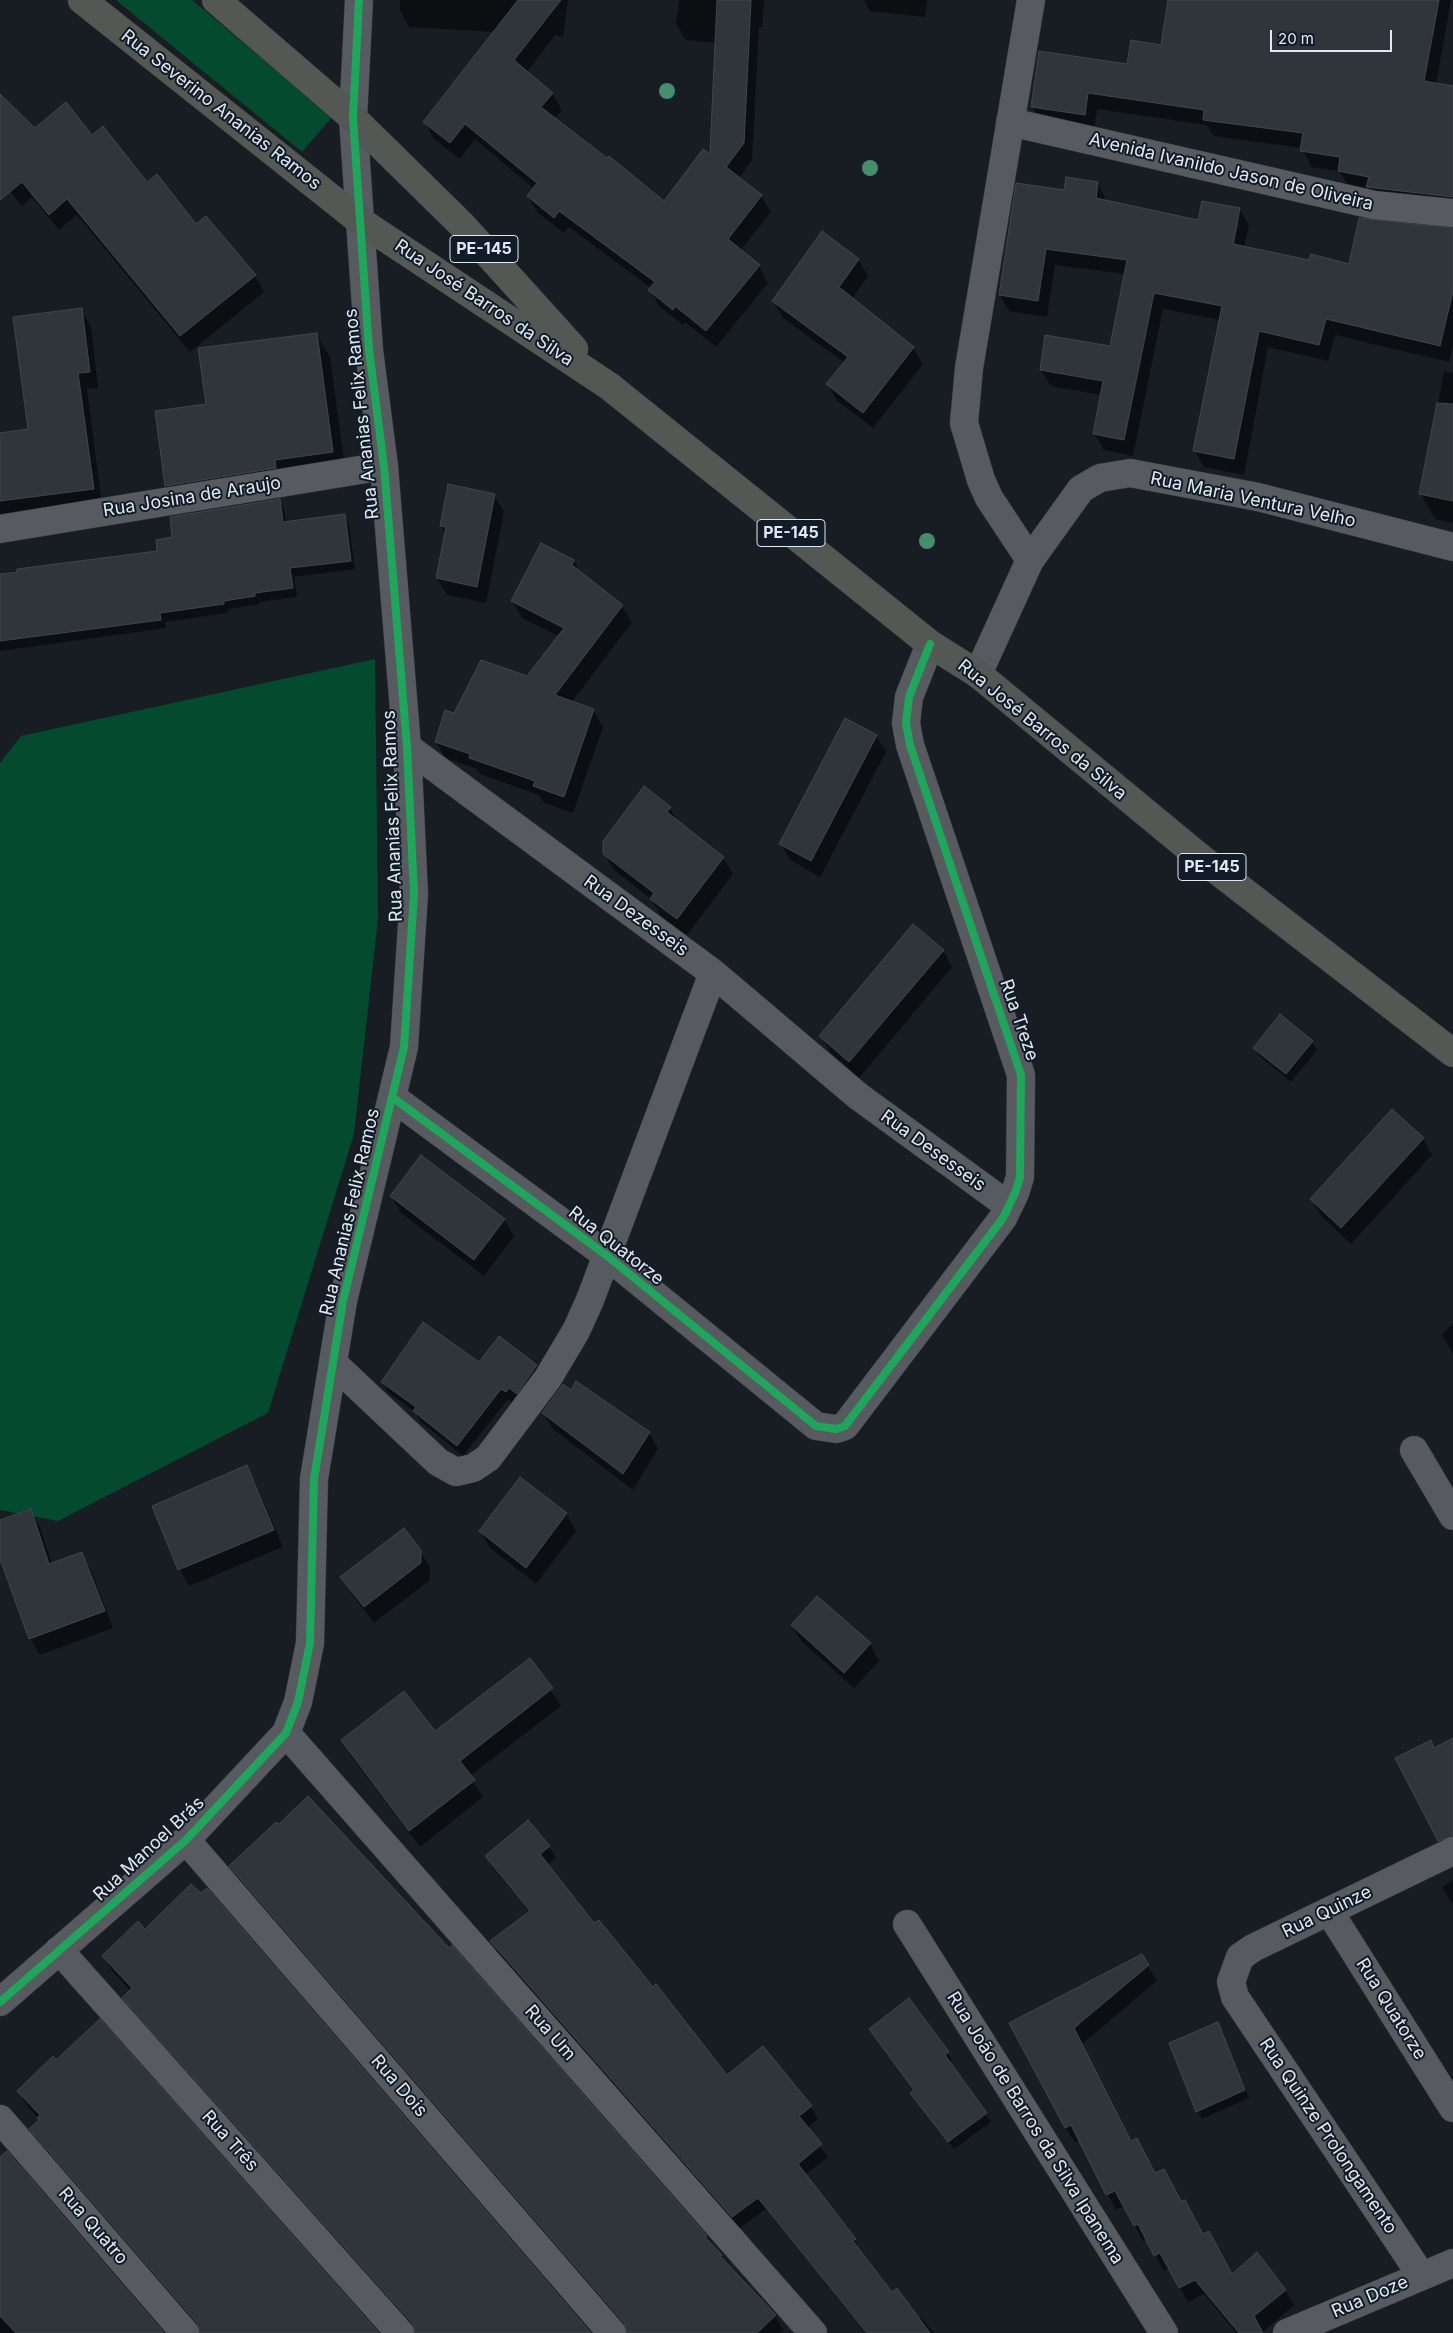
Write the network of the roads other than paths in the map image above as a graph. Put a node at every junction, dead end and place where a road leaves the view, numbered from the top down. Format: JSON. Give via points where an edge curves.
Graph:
{"nodes":[{"id":1,"x":82,"y":0,"type":"edge"},
{"id":2,"x":216,"y":0,"type":"edge"},
{"id":3,"x":359,"y":0,"type":"edge"},
{"id":4,"x":1031,"y":0,"type":"edge"},
{"id":5,"x":353,"y":118,"type":"junction"},
{"id":6,"x":1010,"y":122,"type":"junction"},
{"id":7,"x":1453,"y":213,"type":"edge"},
{"id":8,"x":360,"y":220,"type":"junction"},
{"id":9,"x":609,"y":386,"type":"junction"},
{"id":10,"x":384,"y":466,"type":"junction"},
{"id":11,"x":0,"y":529,"type":"edge"},
{"id":12,"x":1453,"y":547,"type":"edge"},
{"id":13,"x":1030,"y":560,"type":"junction"},
{"id":14,"x":930,"y":644,"type":"junction"},
{"id":15,"x":978,"y":674,"type":"junction"},
{"id":16,"x":407,"y":747,"type":"junction"},
{"id":17,"x":713,"y":973,"type":"junction"},
{"id":18,"x":1453,"y":1053,"type":"edge"},
{"id":19,"x":858,"y":1096,"type":"joint"},
{"id":20,"x":392,"y":1097,"type":"junction"},
{"id":21,"x":1009,"y":1206,"type":"junction"},
{"id":22,"x":606,"y":1255,"type":"junction"},
{"id":23,"x":333,"y":1363,"type":"junction"},
{"id":24,"x":816,"y":1426,"type":"joint"},
{"id":25,"x":1414,"y":1450,"type":"dead end"},
{"id":26,"x":1453,"y":1516,"type":"edge"},
{"id":27,"x":298,"y":1702,"type":"joint"},
{"id":28,"x":286,"y":1733,"type":"junction"},
{"id":29,"x":186,"y":1840,"type":"junction"},
{"id":30,"x":1453,"y":1851,"type":"edge"},
{"id":31,"x":1329,"y":1911,"type":"junction"},
{"id":32,"x":907,"y":1924,"type":"dead end"},
{"id":33,"x":59,"y":1950,"type":"junction"},
{"id":34,"x":1235,"y":1996,"type":"joint"},
{"id":35,"x":0,"y":2002,"type":"edge"},
{"id":36,"x":1453,"y":2108,"type":"edge"},
{"id":37,"x":0,"y":2119,"type":"edge"},
{"id":38,"x":1453,"y":2263,"type":"edge"},
{"id":39,"x":1420,"y":2275,"type":"junction"},
{"id":40,"x":185,"y":2333,"type":"edge"},
{"id":41,"x":400,"y":2333,"type":"edge"},
{"id":42,"x":612,"y":2333,"type":"edge"},
{"id":43,"x":813,"y":2333,"type":"edge"},
{"id":44,"x":1164,"y":2333,"type":"edge"},
{"id":45,"x":1287,"y":2333,"type":"edge"}],
"edges":[{"from":1,"to":8,"type":"main road","name":"Rua Severino Ananias Ramos","number":"PE-145"},
{"from":2,"to":5,"type":"main road","number":"PE-145"},
{"from":3,"to":5,"type":"street","name":"Rua Ananias Felix Ramos"},
{"from":4,"to":6,"type":"street"},
{"from":5,"to":8,"type":"street","name":"Rua Ananias Felix Ramos"},
{"from":5,"to":9,"type":"main road","name":"Rua José Barros da Silva","number":"PE-145","via":[[461,224]]},
{"from":6,"to":7,"type":"street","name":"Avenida Ivanildo Jason de Oliveira","via":[[1374,205]]},
{"from":6,"to":13,"type":"street","via":[[968,368],[964,424],[989,498]]},
{"from":8,"to":9,"type":"main road","name":"Rua José Barros da Silva","number":"PE-145"},
{"from":8,"to":10,"type":"street","name":"Rua Ananias Felix Ramos","via":[[369,350]]},
{"from":9,"to":14,"type":"main road","name":"Rua José Barros da Silva","number":"PE-145"},
{"from":10,"to":11,"type":"street","name":"Rua Josina de Araujo"},
{"from":10,"to":16,"type":"street","name":"Rua Ananias Felix Ramos"},
{"from":12,"to":13,"type":"street","name":"Rua Maria Ventura Velho","via":[[1258,497],[1130,474],[1100,478],[1081,489]]},
{"from":13,"to":15,"type":"street","name":"Rua Maria Ventura Velho"},
{"from":14,"to":15,"type":"main road","name":"Rua José Barros da Silva","number":"PE-145"},
{"from":14,"to":21,"type":"street","name":"Rua Treze","via":[[909,698],[906,723],[910,745],[1022,1075],[1020,1177]]},
{"from":15,"to":18,"type":"main road","name":"Rua José Barros da Silva","number":"PE-145","via":[[1202,859]]},
{"from":16,"to":17,"type":"street","name":"Rua Dezesseis"},
{"from":16,"to":20,"type":"street","name":"Rua Ananias Felix Ramos","via":[[414,894],[404,1047]]},
{"from":17,"to":19,"type":"street","name":"Rua Dezesseis"},
{"from":17,"to":22,"type":"street"},
{"from":19,"to":21,"type":"street","name":"Rua Desesseis"},
{"from":20,"to":22,"type":"street","name":"Rua Quatorze"},
{"from":20,"to":23,"type":"street","name":"Rua Ananias Felix Ramos","via":[[343,1301]]},
{"from":21,"to":24,"type":"street","name":"Rua Treze","via":[[845,1426],[836,1429]]},
{"from":22,"to":23,"type":"street","via":[[576,1331],[548,1378],[488,1458],[473,1468],[456,1472],[438,1462]]},
{"from":22,"to":24,"type":"street","name":"Rua Quatorze"},
{"from":23,"to":27,"type":"street","name":"Rua Ananias Felix Ramos","via":[[314,1479],[310,1643]]},
{"from":25,"to":26,"type":"street"},
{"from":27,"to":28,"type":"street","name":"Rua Manoel Brás"},
{"from":28,"to":29,"type":"street","name":"Rua Manoel Brás"},
{"from":28,"to":43,"type":"street","name":"Rua Um"},
{"from":29,"to":33,"type":"street","name":"Rua Manoel Brás"},
{"from":29,"to":42,"type":"street","name":"Rua Dois"},
{"from":30,"to":31,"type":"street","name":"Rua Quinze"},
{"from":31,"to":34,"type":"street","name":"Rua Quinze","via":[[1240,1957],[1231,1982]]},
{"from":31,"to":36,"type":"street","name":"Rua Quatorze"},
{"from":32,"to":44,"type":"street","name":"Rua João de Barros da Silva Ipanema"},
{"from":33,"to":35,"type":"street","name":"Rua Manoel Brás"},
{"from":33,"to":41,"type":"street","name":"Rua Três"},
{"from":34,"to":39,"type":"street","name":"Rua Quinze Prolongamento"},
{"from":37,"to":40,"type":"street","name":"Rua Quatro"},
{"from":38,"to":39,"type":"street","name":"Rua Doze"},
{"from":39,"to":45,"type":"street","name":"Rua Doze"}]}
